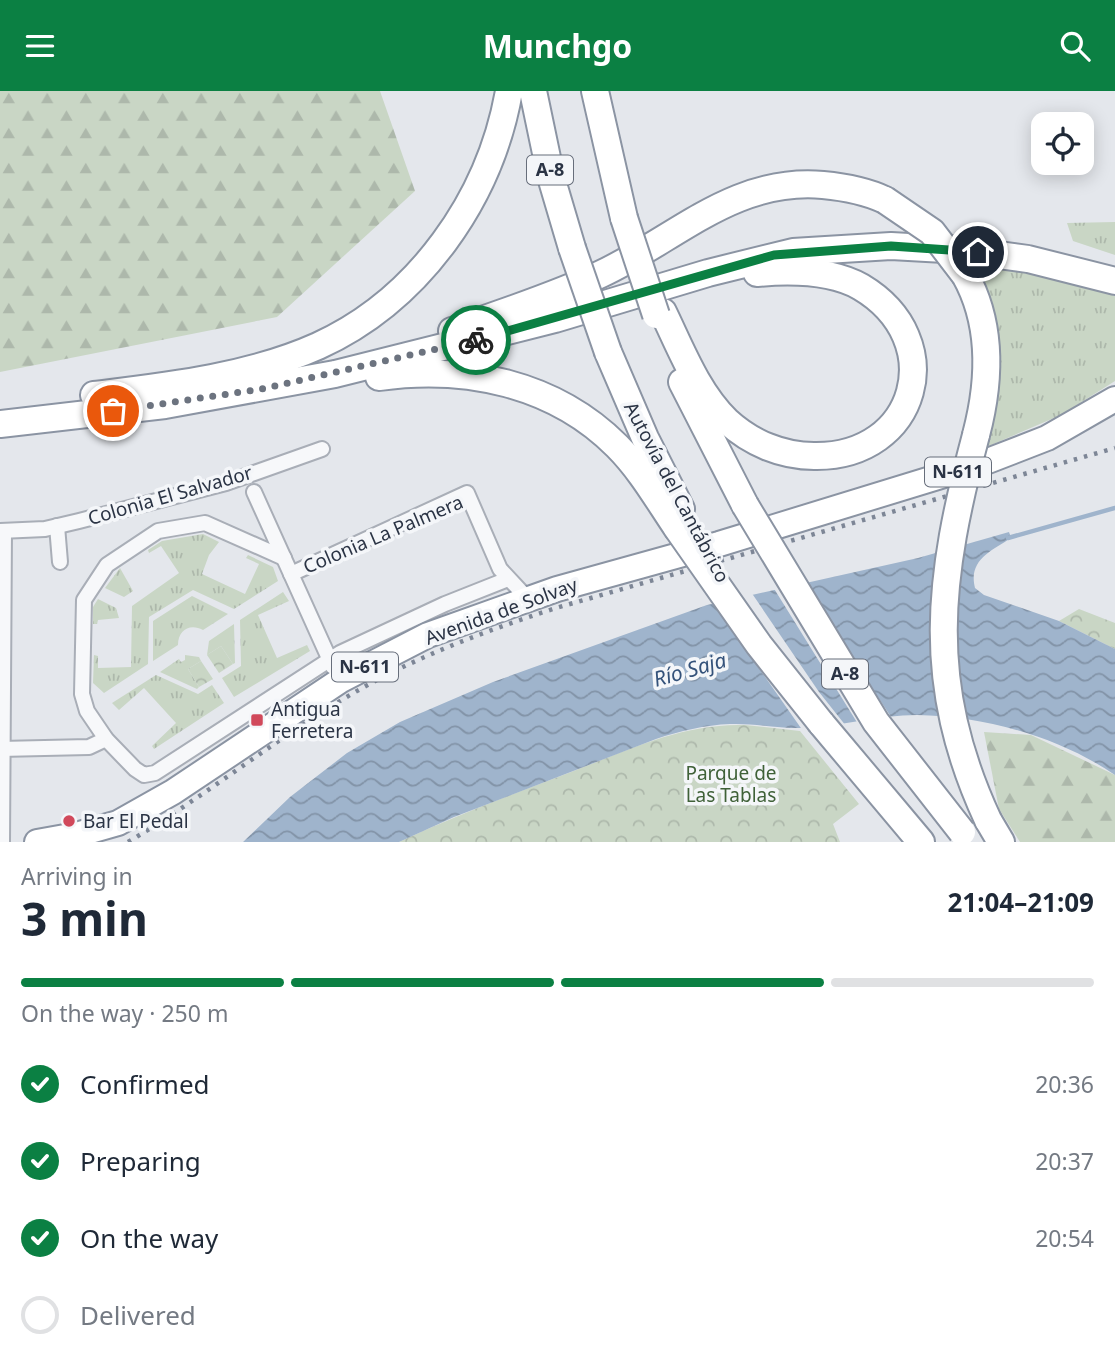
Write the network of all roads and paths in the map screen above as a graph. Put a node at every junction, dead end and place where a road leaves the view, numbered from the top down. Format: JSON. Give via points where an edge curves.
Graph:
{"nodes":[{"id":1,"x":509,"y":91,"type":"edge"},
{"id":2,"x":533,"y":91,"type":"edge"},
{"id":3,"x":594,"y":91,"type":"edge"},
{"id":4,"x":1115,"y":268,"type":"edge"},
{"id":5,"x":1115,"y":281,"type":"edge"},
{"id":6,"x":660,"y":305,"type":"junction"},
{"id":7,"x":452,"y":331,"type":"junction"},
{"id":8,"x":1115,"y":399,"type":"edge"},
{"id":9,"x":0,"y":406,"type":"edge"},
{"id":10,"x":0,"y":412,"type":"edge"},
{"id":11,"x":0,"y":424,"type":"edge"},
{"id":12,"x":0,"y":433,"type":"edge"},
{"id":13,"x":322,"y":449,"type":"dead end"},
{"id":14,"x":254,"y":492,"type":"dead end"},
{"id":15,"x":57,"y":526,"type":"junction"},
{"id":16,"x":683,"y":527,"type":"junction"},
{"id":17,"x":2,"y":531,"type":"edge"},
{"id":18,"x":284,"y":558,"type":"junction"},
{"id":19,"x":60,"y":562,"type":"dead end"},
{"id":20,"x":291,"y":574,"type":"junction"},
{"id":21,"x":508,"y":579,"type":"junction"},
{"id":22,"x":527,"y":598,"type":"junction"},
{"id":23,"x":335,"y":671,"type":"junction"},
{"id":24,"x":106,"y":739,"type":"junction"},
{"id":25,"x":1,"y":748,"type":"edge"},
{"id":26,"x":994,"y":831,"type":"edge"},
{"id":27,"x":966,"y":837,"type":"edge"},
{"id":28,"x":2,"y":842,"type":"edge"},
{"id":29,"x":37,"y":842,"type":"edge"},
{"id":30,"x":921,"y":842,"type":"edge"}],
"edges":[{"from":1,"to":9,"type":"highway","via":[[495,145],[453,230],[395,296],[345,332],[288,358],[232,373]]},
{"from":2,"to":16,"type":"highway","name":"Autovía del Cantábrico","number":"A-8","bridge":true,"via":[[572,248],[608,352]]},
{"from":3,"to":6,"type":"highway","number":"A-8","bridge":true,"via":[[624,218]]},
{"from":4,"to":7,"type":"highway","via":[[1061,253],[967,238],[921,234],[829,237],[731,256],[490,325]]},
{"from":5,"to":6,"type":"highway","via":[[995,253],[891,246],[774,255]]},
{"from":6,"to":6,"type":"highway","via":[[790,271],[828,275],[860,287],[890,310],[906,336],[914,366],[909,398],[885,434],[858,449],[805,456],[767,447],[742,434],[713,404]]},
{"from":6,"to":11,"type":"highway","via":[[516,329],[335,374],[165,405]]},
{"from":6,"to":27,"type":"highway","number":"A-8","bridge":true,"via":[[692,404],[745,505],[863,702]]},
{"from":7,"to":10,"type":"highway","via":[[199,387]]},
{"from":7,"to":26,"type":"highway","bridge":true,"via":[[603,273],[691,219],[741,195],[801,183],[854,190],[885,200],[932,232],[965,275],[980,311],[987,348],[985,392],[949,548],[942,637],[952,722],[968,776]]},
{"from":8,"to":22,"type":"highway","name":"Avenida de Solvay","number":"N-611","via":[[1077,423],[1011,453]]},
{"from":12,"to":16,"type":"highway","via":[[160,413],[391,375],[473,376],[533,391],[586,419],[628,458]]},
{"from":13,"to":15,"type":"street","name":"Colonia El Salvador","via":[[226,483]]},
{"from":14,"to":18,"type":"street","name":"Colonia La Palmera"},
{"from":15,"to":17,"type":"street","name":"Colonia El Salvador"},
{"from":15,"to":19,"type":"street"},
{"from":16,"to":30,"type":"highway","bridge":true,"via":[[759,645]]},
{"from":17,"to":25,"type":"street","name":"Colonia El Salvador"},
{"from":18,"to":20,"type":"street","name":"Colonia La Palmera"},
{"from":18,"to":24,"type":"street","via":[[205,523],[158,531],[107,565],[84,600],[82,694],[87,711]]},
{"from":20,"to":21,"type":"street","name":"Colonia La Palmera","via":[[467,493]]},
{"from":20,"to":23,"type":"street","name":"Colonia La Palmera"},
{"from":21,"to":22,"type":"street","name":"Colonia La Palmera"},
{"from":21,"to":23,"type":"street","via":[[411,619]]},
{"from":22,"to":23,"type":"highway","name":"Avenida de Solvay","number":"N-611"},
{"from":23,"to":24,"type":"street","via":[[151,775],[139,773]]},
{"from":23,"to":29,"type":"highway","name":"Avenida de Solvay","number":"N-611","via":[[173,792],[117,823]]},
{"from":24,"to":25,"type":"street","via":[[89,747]]},
{"from":25,"to":28,"type":"street","name":"Colonia El Salvador"}]}
